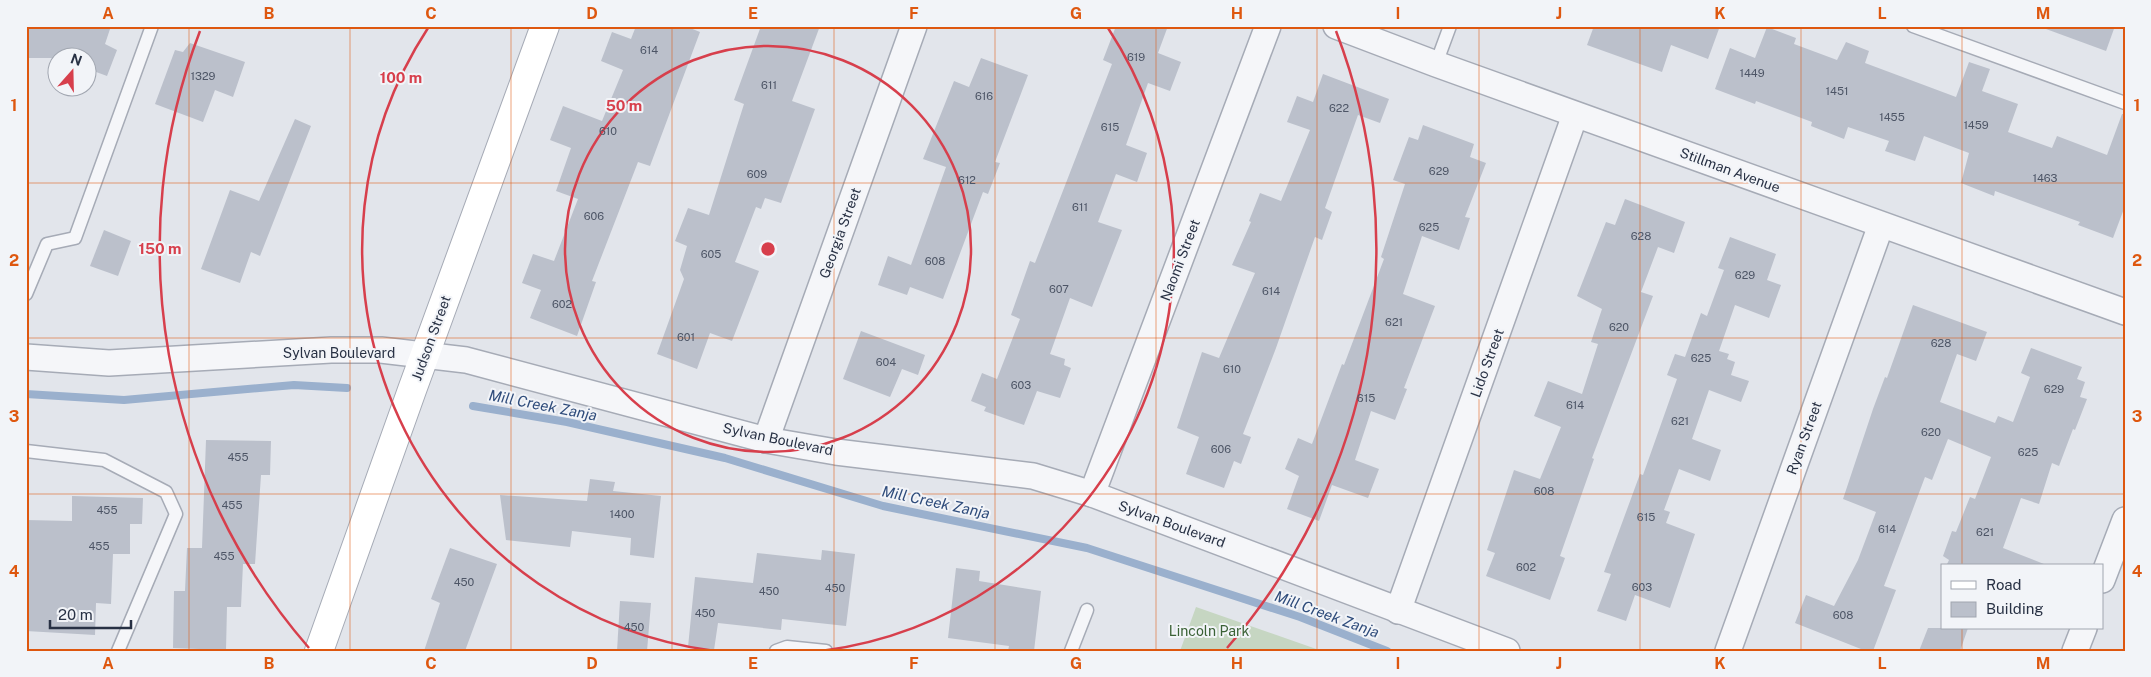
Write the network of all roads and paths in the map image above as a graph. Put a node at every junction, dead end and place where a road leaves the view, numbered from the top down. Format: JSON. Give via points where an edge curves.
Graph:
{"nodes":[{"id":1,"x":152,"y":26,"type":"edge"},
{"id":2,"x":545,"y":26,"type":"edge"},
{"id":3,"x":914,"y":26,"type":"edge"},
{"id":4,"x":1268,"y":26,"type":"edge"},
{"id":5,"x":1336,"y":26,"type":"edge"},
{"id":6,"x":1450,"y":26,"type":"edge"},
{"id":7,"x":1913,"y":26,"type":"edge"},
{"id":8,"x":1436,"y":64,"type":"junction"},
{"id":9,"x":2125,"y":103,"type":"edge"},
{"id":10,"x":1576,"y":114,"type":"junction"},
{"id":11,"x":1881,"y":225,"type":"junction"},
{"id":12,"x":26,"y":294,"type":"edge"},
{"id":13,"x":2125,"y":312,"type":"edge"},
{"id":14,"x":425,"y":355,"type":"junction"},
{"id":15,"x":26,"y":357,"type":"edge"},
{"id":16,"x":766,"y":440,"type":"junction"},
{"id":17,"x":26,"y":450,"type":"edge"},
{"id":18,"x":1092,"y":494,"type":"junction"},
{"id":19,"x":2125,"y":520,"type":"edge"},
{"id":20,"x":2104,"y":575,"type":"edge"},
{"id":21,"x":1087,"y":610,"type":"dead end"},
{"id":22,"x":1398,"y":611,"type":"junction"},
{"id":23,"x":2083,"y":630,"type":"edge"},
{"id":24,"x":118,"y":651,"type":"edge"},
{"id":25,"x":319,"y":651,"type":"edge"},
{"id":26,"x":776,"y":651,"type":"edge"},
{"id":27,"x":826,"y":651,"type":"edge"},
{"id":28,"x":1071,"y":651,"type":"edge"},
{"id":29,"x":1507,"y":651,"type":"edge"},
{"id":30,"x":1728,"y":651,"type":"edge"},
{"id":31,"x":2075,"y":651,"type":"edge"}],
"edges":[{"from":1,"to":12,"type":"lane","via":[[75,238],[47,244]]},
{"from":2,"to":14,"type":"main road","name":"Judson Street"},
{"from":3,"to":16,"type":"street","name":"Georgia Street"},
{"from":4,"to":18,"type":"street","name":"Naomi Street"},
{"from":5,"to":8,"type":"street","name":"Stillman Avenue"},
{"from":6,"to":8,"type":"lane"},
{"from":7,"to":9,"type":"lane"},
{"from":8,"to":10,"type":"street","name":"Stillman Avenue"},
{"from":10,"to":11,"type":"street","name":"Stillman Avenue"},
{"from":10,"to":22,"type":"street","name":"Lido Street"},
{"from":11,"to":13,"type":"street","name":"Stillman Avenue"},
{"from":11,"to":30,"type":"street","name":"Ryan Street"},
{"from":14,"to":15,"type":"street","name":"Sylvan Boulevard","via":[[381,350],[331,350],[109,363]]},
{"from":14,"to":16,"type":"street","name":"Sylvan Boulevard","via":[[466,360]]},
{"from":14,"to":25,"type":"main road","name":"Judson Street"},
{"from":16,"to":18,"type":"street","name":"Sylvan Boulevard","via":[[836,452],[1033,476]]},
{"from":17,"to":24,"type":"lane","via":[[104,460],[166,492],[176,514]]},
{"from":18,"to":22,"type":"street","name":"Sylvan Boulevard"},
{"from":19,"to":20,"type":"street"},
{"from":21,"to":28,"type":"lane"},
{"from":22,"to":29,"type":"street","name":"Sylvan Boulevard"},
{"from":23,"to":31,"type":"street"},
{"from":26,"to":27,"type":"lane","via":[[787,647]]}]}
